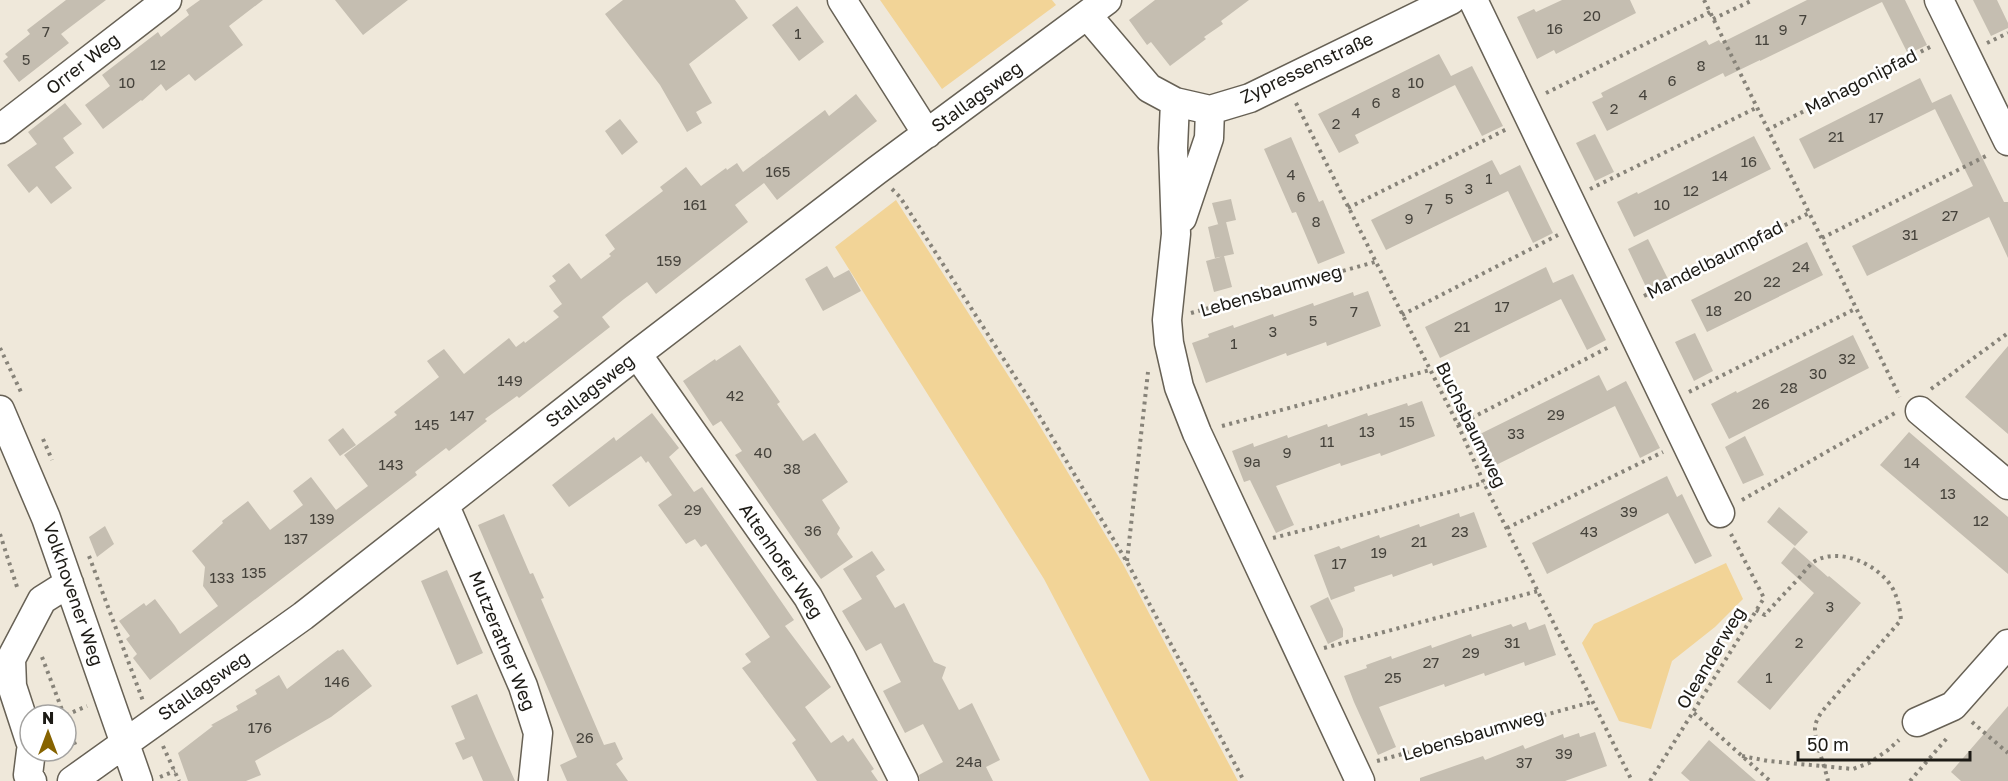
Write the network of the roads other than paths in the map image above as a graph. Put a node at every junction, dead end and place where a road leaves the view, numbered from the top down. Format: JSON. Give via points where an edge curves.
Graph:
{"nodes":[{"id":1,"x":167,"y":0,"type":"edge"},
{"id":2,"x":842,"y":0,"type":"edge"},
{"id":3,"x":1451,"y":0,"type":"edge"},
{"id":4,"x":1473,"y":0,"type":"edge"},
{"id":5,"x":1939,"y":0,"type":"edge"},
{"id":6,"x":1097,"y":8,"type":"edge"},
{"id":7,"x":1175,"y":102,"type":"junction"},
{"id":8,"x":1210,"y":110,"type":"junction"},
{"id":9,"x":0,"y":129,"type":"edge"},
{"id":10,"x":927,"y":134,"type":"junction"},
{"id":11,"x":2003,"y":146,"type":"edge"},
{"id":12,"x":1176,"y":234,"type":"junction"},
{"id":13,"x":637,"y":354,"type":"junction"},
{"id":14,"x":1924,"y":401,"type":"road end"},
{"id":15,"x":0,"y":410,"type":"edge"},
{"id":16,"x":2008,"y":485,"type":"edge"},
{"id":17,"x":445,"y":506,"type":"junction"},
{"id":18,"x":1720,"y":513,"type":"road end"},
{"id":19,"x":69,"y":583,"type":"junction"},
{"id":20,"x":2008,"y":644,"type":"edge"},
{"id":21,"x":18,"y":704,"type":"edge"},
{"id":22,"x":1917,"y":722,"type":"road end"},
{"id":23,"x":124,"y":742,"type":"junction"},
{"id":24,"x":30,"y":763,"type":"edge"},
{"id":25,"x":1357,"y":774,"type":"edge"},
{"id":26,"x":32,"y":781,"type":"edge"},
{"id":27,"x":72,"y":781,"type":"edge"},
{"id":28,"x":138,"y":781,"type":"edge"},
{"id":29,"x":533,"y":781,"type":"edge"},
{"id":30,"x":904,"y":781,"type":"edge"}],
"edges":[{"from":1,"to":9,"type":"street","name":"Orrer Weg"},
{"from":2,"to":10,"type":"street"},
{"from":3,"to":8,"type":"street","name":"Zypressenstraße","via":[[1250,98]]},
{"from":4,"to":18,"type":"street"},
{"from":5,"to":11,"type":"street"},
{"from":6,"to":7,"type":"street","name":"Zypressenstraße","via":[[1149,88]]},
{"from":6,"to":10,"type":"street","name":"Stallagsweg"},
{"from":7,"to":8,"type":"street","name":"Zypressenstraße"},
{"from":7,"to":12,"type":"street"},
{"from":8,"to":12,"type":"street","via":[[1209,138]]},
{"from":10,"to":13,"type":"street","name":"Stallagsweg"},
{"from":12,"to":25,"type":"street","via":[[1168,332],[1179,387]]},
{"from":13,"to":17,"type":"street","name":"Stallagsweg"},
{"from":13,"to":30,"type":"street","name":"Altenhofer Weg","via":[[808,597]]},
{"from":14,"to":16,"type":"street"},
{"from":15,"to":19,"type":"street","name":"Volkhovener Weg"},
{"from":17,"to":23,"type":"street","name":"Stallagsweg","via":[[303,616]]},
{"from":17,"to":29,"type":"street","name":"Mutzerather Weg","via":[[538,734]]},
{"from":19,"to":21,"type":"street","via":[[42,600],[11,659],[12,686]]},
{"from":19,"to":23,"type":"street","name":"Volkhovener Weg"},
{"from":20,"to":22,"type":"street","via":[[1959,711]]},
{"from":23,"to":27,"type":"street","name":"Stallagsweg"},
{"from":23,"to":28,"type":"street","name":"Volkhovener Weg"},
{"from":24,"to":26,"type":"street","via":[[28,775]]}]}
